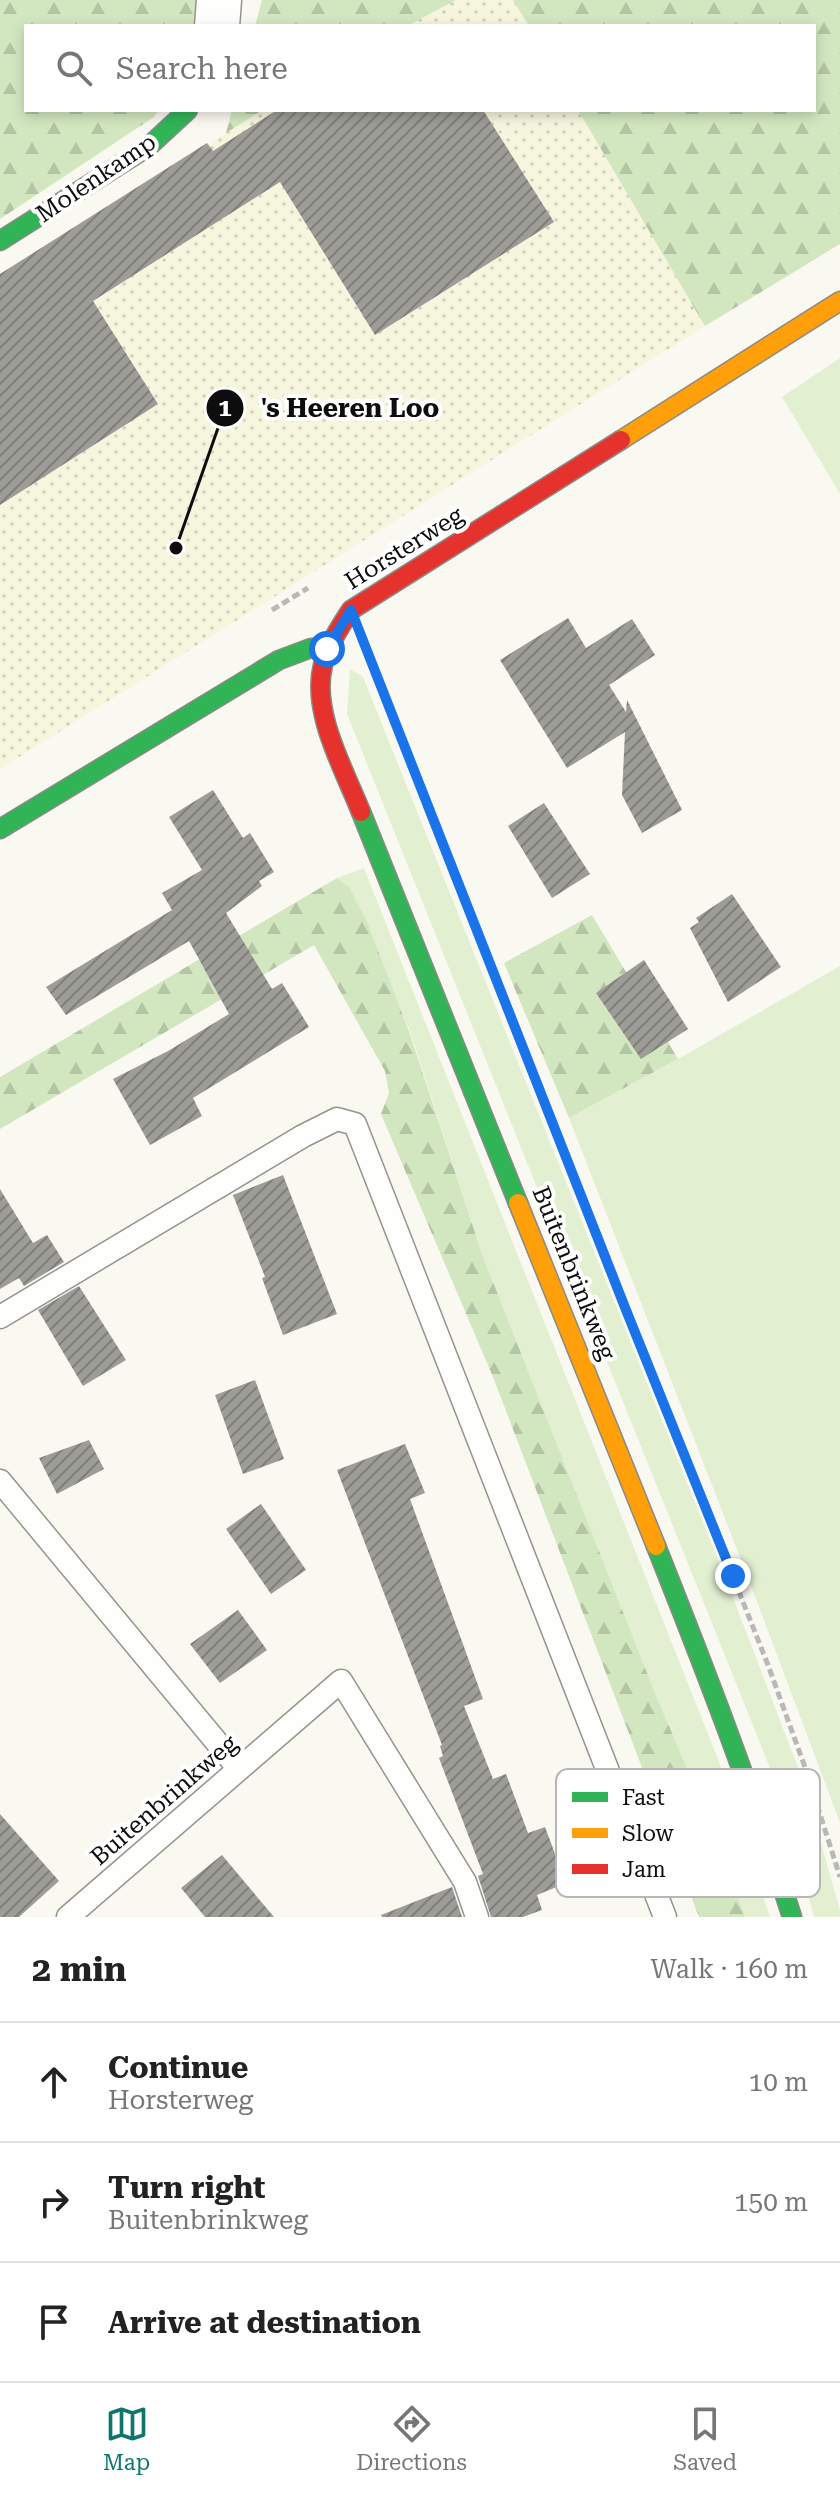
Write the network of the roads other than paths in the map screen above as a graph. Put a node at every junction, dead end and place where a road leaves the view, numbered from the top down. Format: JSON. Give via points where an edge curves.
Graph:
{"nodes":[{"id":1,"x":219,"y":0,"type":"edge"},
{"id":2,"x":217,"y":24,"type":"edge"},
{"id":3,"x":186,"y":112,"type":"edge"},
{"id":4,"x":0,"y":241,"type":"edge"},
{"id":5,"x":840,"y":301,"type":"edge"},
{"id":6,"x":327,"y":649,"type":"junction"},
{"id":7,"x":0,"y":829,"type":"edge"},
{"id":8,"x":0,"y":1317,"type":"edge"},
{"id":9,"x":0,"y":1481,"type":"edge"},
{"id":10,"x":239,"y":1769,"type":"junction"},
{"id":11,"x":607,"y":1769,"type":"edge"},
{"id":12,"x":743,"y":1769,"type":"edge"},
{"id":13,"x":657,"y":1897,"type":"edge"},
{"id":14,"x":786,"y":1897,"type":"edge"},
{"id":15,"x":68,"y":1917,"type":"edge"},
{"id":16,"x":477,"y":1917,"type":"edge"},
{"id":17,"x":665,"y":1917,"type":"edge"},
{"id":18,"x":792,"y":1917,"type":"edge"}],
"edges":[{"from":1,"to":2,"type":"street"},
{"from":3,"to":4,"type":"main road","name":"Molenkamp","via":[[148,147]]},
{"from":5,"to":6,"type":"main road","name":"Horsterweg","via":[[351,610]]},
{"from":6,"to":7,"type":"main road","via":[[311,648],[279,660]]},
{"from":6,"to":12,"type":"main road","name":"Buitenbrinkweg","via":[[319,676],[325,722]]},
{"from":8,"to":11,"type":"lane","via":[[303,1136],[337,1119],[355,1124]]},
{"from":9,"to":10,"type":"lane"},
{"from":10,"to":15,"type":"lane","name":"Buitenbrinkweg"},
{"from":10,"to":16,"type":"lane","name":"Buitenbrinkweg","via":[[341,1681],[465,1882]]},
{"from":13,"to":17,"type":"lane"},
{"from":14,"to":18,"type":"main road","name":"Buitenbrinkweg"}]}
